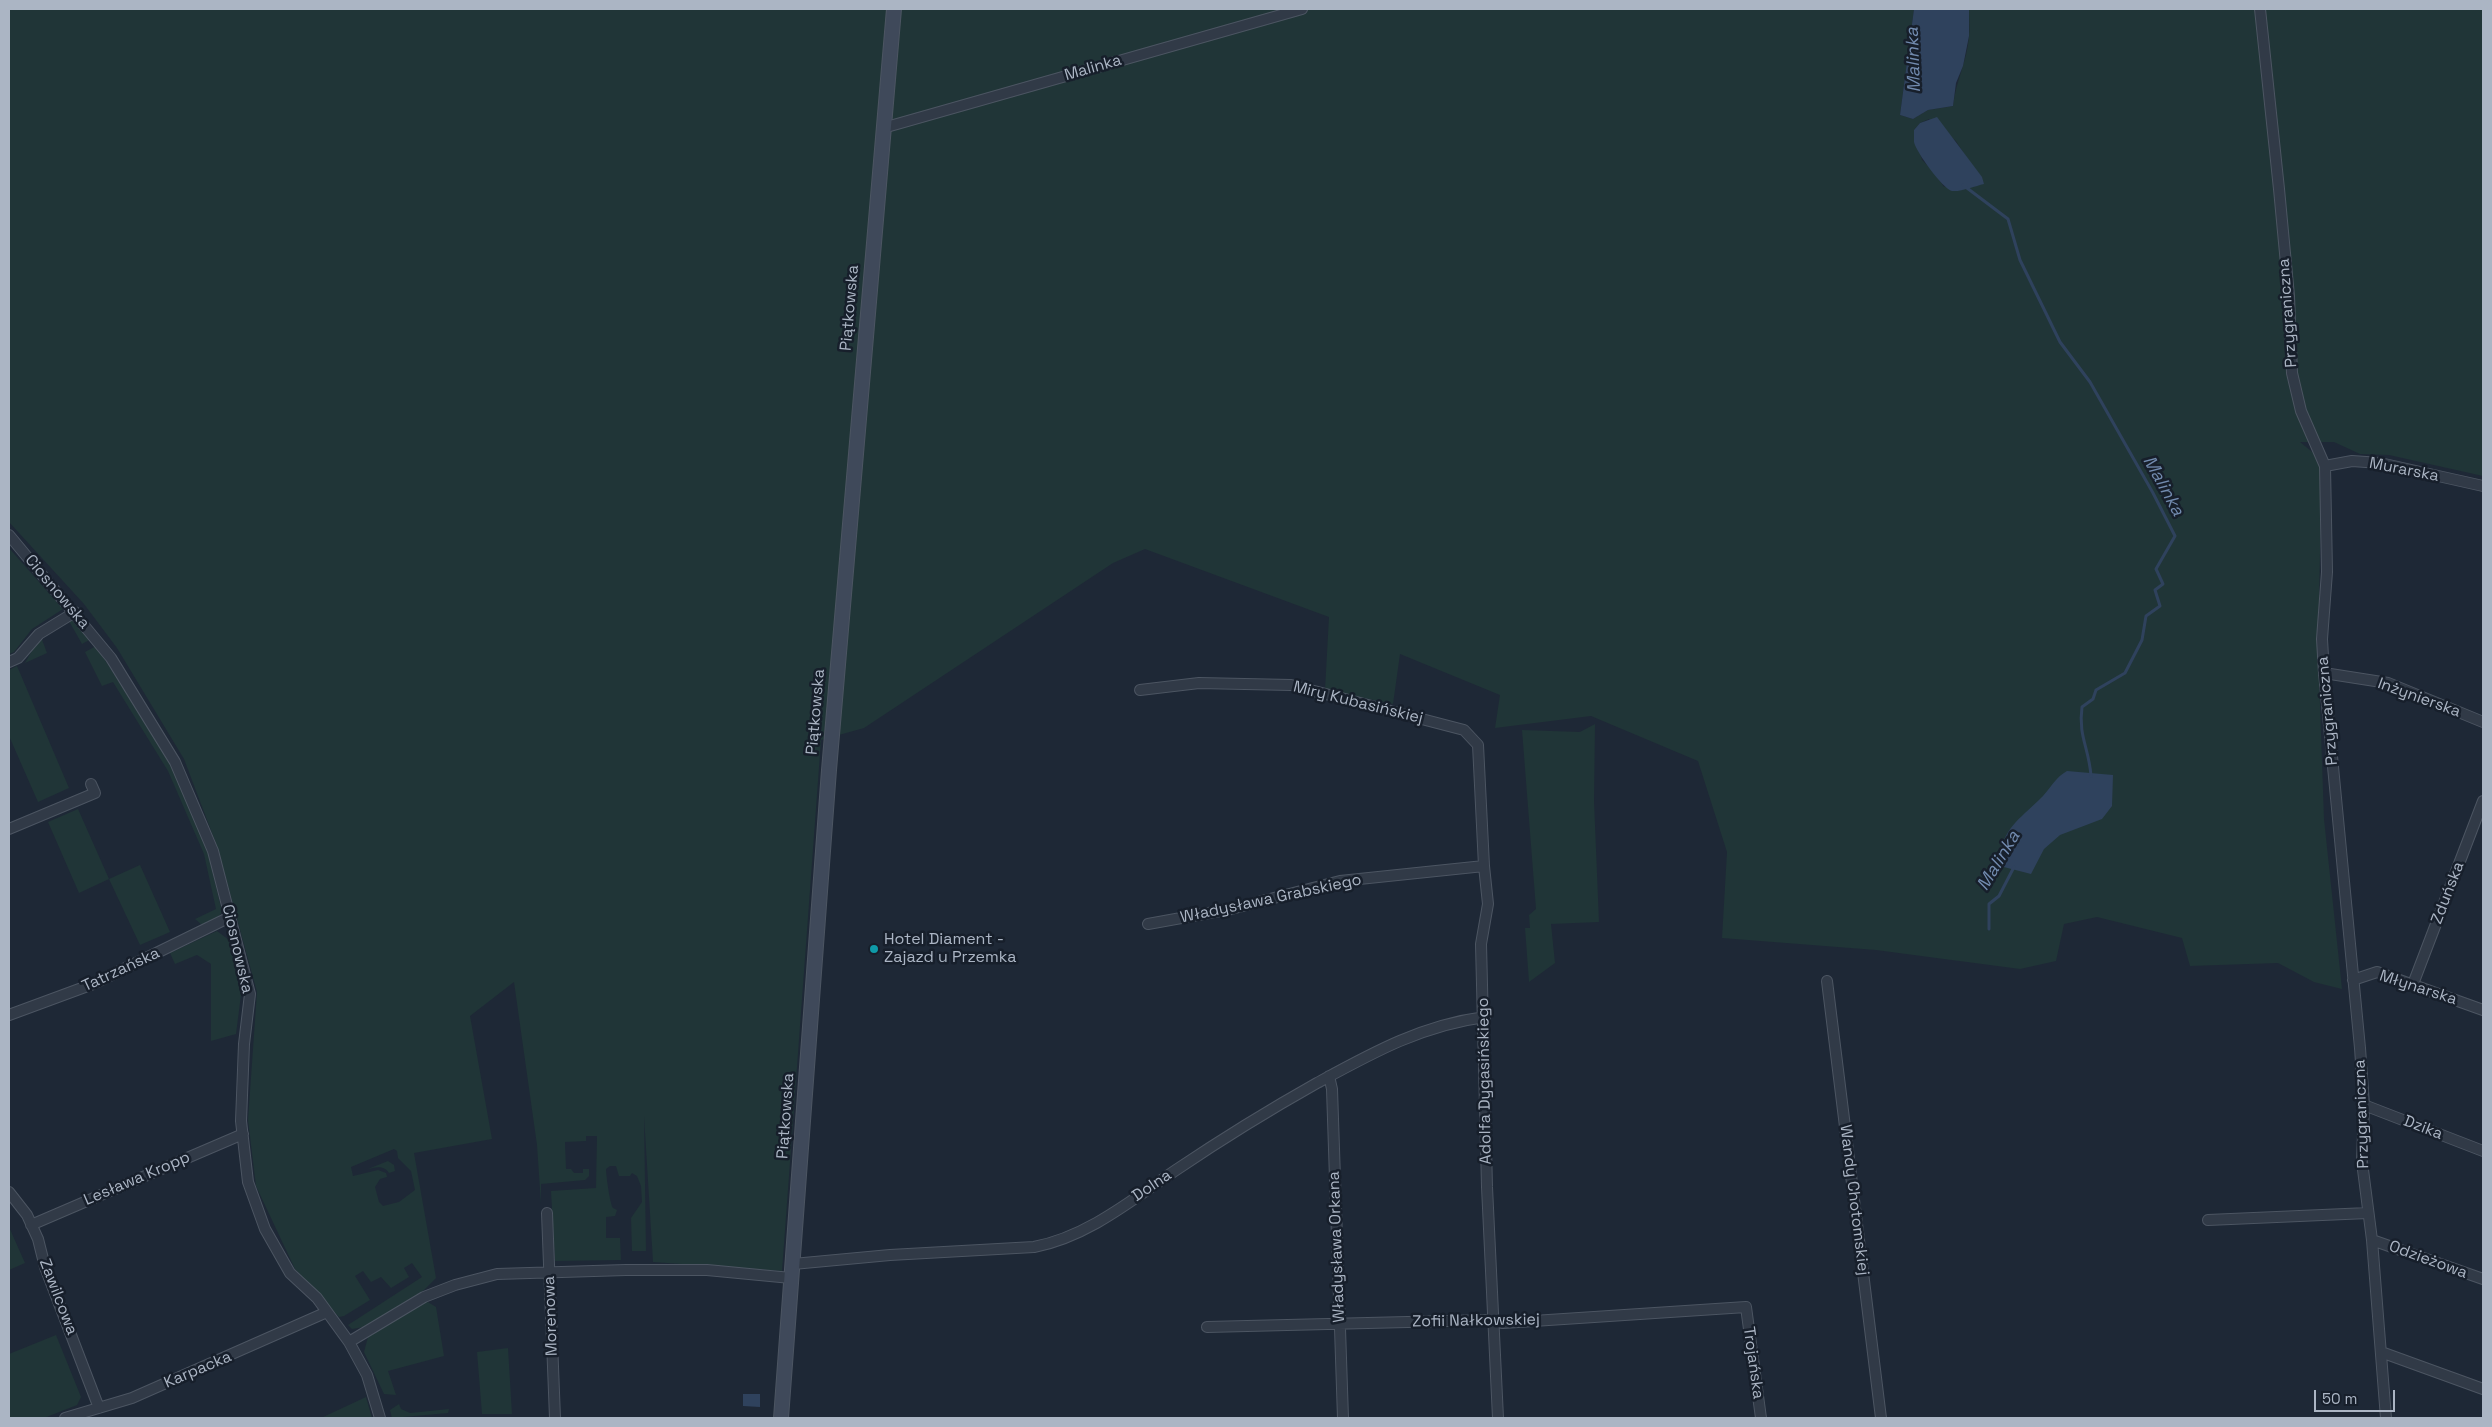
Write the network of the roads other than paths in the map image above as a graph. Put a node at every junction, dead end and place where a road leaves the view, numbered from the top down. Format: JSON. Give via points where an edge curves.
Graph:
{"nodes":[{"id":1,"x":894,"y":9,"type":"edge"},
{"id":2,"x":1302,"y":9,"type":"edge"},
{"id":3,"x":2260,"y":9,"type":"edge"},
{"id":4,"x":883,"y":128,"type":"junction"},
{"id":5,"x":2325,"y":466,"type":"junction"},
{"id":6,"x":2483,"y":486,"type":"edge"},
{"id":7,"x":9,"y":535,"type":"edge"},
{"id":8,"x":75,"y":612,"type":"junction"},
{"id":9,"x":9,"y":662,"type":"edge"},
{"id":10,"x":2324,"y":673,"type":"junction"},
{"id":11,"x":1140,"y":690,"type":"dead end"},
{"id":12,"x":2483,"y":722,"type":"edge"},
{"id":13,"x":1478,"y":745,"type":"joint"},
{"id":14,"x":91,"y":784,"type":"dead end"},
{"id":15,"x":2483,"y":801,"type":"edge"},
{"id":16,"x":9,"y":829,"type":"edge"},
{"id":17,"x":1484,"y":866,"type":"junction"},
{"id":18,"x":230,"y":917,"type":"junction"},
{"id":19,"x":1148,"y":924,"type":"dead end"},
{"id":20,"x":2353,"y":980,"type":"junction"},
{"id":21,"x":1828,"y":981,"type":"dead end"},
{"id":22,"x":2413,"y":984,"type":"junction"},
{"id":23,"x":2483,"y":1010,"type":"edge"},
{"id":24,"x":9,"y":1015,"type":"edge"},
{"id":25,"x":1485,"y":1017,"type":"junction"},
{"id":26,"x":1329,"y":1076,"type":"junction"},
{"id":27,"x":2364,"y":1105,"type":"junction"},
{"id":28,"x":243,"y":1134,"type":"junction"},
{"id":29,"x":2483,"y":1151,"type":"edge"},
{"id":30,"x":9,"y":1192,"type":"edge"},
{"id":31,"x":546,"y":1213,"type":"dead end"},
{"id":32,"x":2368,"y":1213,"type":"junction"},
{"id":33,"x":2208,"y":1220,"type":"dead end"},
{"id":34,"x":31,"y":1225,"type":"junction"},
{"id":35,"x":2372,"y":1240,"type":"junction"},
{"id":36,"x":792,"y":1271,"type":"junction"},
{"id":37,"x":550,"y":1272,"type":"junction"},
{"id":38,"x":2483,"y":1279,"type":"edge"},
{"id":39,"x":1746,"y":1307,"type":"joint"},
{"id":40,"x":327,"y":1312,"type":"junction"},
{"id":41,"x":1494,"y":1320,"type":"junction"},
{"id":42,"x":1339,"y":1324,"type":"junction"},
{"id":43,"x":1207,"y":1327,"type":"dead end"},
{"id":44,"x":349,"y":1342,"type":"junction"},
{"id":45,"x":2381,"y":1352,"type":"junction"},
{"id":46,"x":2483,"y":1389,"type":"edge"},
{"id":47,"x":99,"y":1408,"type":"junction"},
{"id":48,"x":65,"y":1418,"type":"edge"},
{"id":49,"x":380,"y":1418,"type":"edge"},
{"id":50,"x":555,"y":1418,"type":"edge"},
{"id":51,"x":781,"y":1418,"type":"edge"},
{"id":52,"x":1342,"y":1418,"type":"edge"},
{"id":53,"x":1498,"y":1418,"type":"edge"},
{"id":54,"x":1761,"y":1418,"type":"edge"},
{"id":55,"x":1881,"y":1418,"type":"edge"},
{"id":56,"x":2386,"y":1418,"type":"edge"}],
"edges":[{"from":1,"to":4,"type":"main road","name":"Piątkowska"},
{"from":2,"to":4,"type":"street","name":"Malinka"},
{"from":3,"to":5,"type":"street","name":"Przygraniczna","via":[[2289,296],[2292,373],[2301,411]]},
{"from":4,"to":36,"type":"main road","name":"Piątkowska","via":[[829,770]]},
{"from":5,"to":6,"type":"street","name":"Murarska","via":[[2352,461],[2380,463]]},
{"from":5,"to":10,"type":"street","name":"Przygraniczna","via":[[2327,572],[2322,639]]},
{"from":7,"to":8,"type":"street","name":"Ciosnowska"},
{"from":8,"to":9,"type":"street","via":[[39,634],[18,658]]},
{"from":8,"to":18,"type":"street","name":"Ciosnowska","via":[[111,658],[175,762],[213,851]]},
{"from":10,"to":12,"type":"street","name":"Inżynierska","via":[[2388,683]]},
{"from":10,"to":20,"type":"street","name":"Przygraniczna"},
{"from":11,"to":13,"type":"street","name":"Miry Kubasińskiej","via":[[1199,682],[1291,686],[1464,730]]},
{"from":13,"to":17,"type":"street","name":"Adolfa Dygasińskiego"},
{"from":14,"to":16,"type":"street","via":[[95,793]]},
{"from":15,"to":22,"type":"street","name":"Zduńska"},
{"from":17,"to":19,"type":"street","name":"Władysława Grabskiego","via":[[1340,881],[1231,909]]},
{"from":17,"to":25,"type":"street","name":"Adolfa Dygasińskiego","via":[[1488,904],[1481,944]]},
{"from":18,"to":24,"type":"street","name":"Tatrzańska","via":[[93,984]]},
{"from":18,"to":28,"type":"street","name":"Ciosnowska","via":[[250,994],[244,1044]]},
{"from":20,"to":22,"type":"street","name":"Młynarska","via":[[2377,972]]},
{"from":20,"to":27,"type":"street","name":"Przygraniczna"},
{"from":21,"to":55,"type":"street","name":"Wandy Chotomskiej"},
{"from":22,"to":23,"type":"street","name":"Młynarska"},
{"from":25,"to":26,"type":"street","name":"Dolna","via":[[1453,1021],[1416,1032]]},
{"from":25,"to":41,"type":"street","name":"Adolfa Dygasińskiego","via":[[1487,1187]]},
{"from":26,"to":36,"type":"street","name":"Dolna","via":[[1239,1127],[1109,1215],[1056,1243],[890,1255]]},
{"from":26,"to":42,"type":"street","name":"Władysława Orkana"},
{"from":27,"to":29,"type":"street","name":"Dzika"},
{"from":27,"to":32,"type":"street","name":"Przygraniczna","via":[[2362,1162]]},
{"from":28,"to":34,"type":"street","name":"Lesława Kropp"},
{"from":28,"to":40,"type":"street","name":"Ciosnowska","via":[[248,1182],[265,1229],[290,1272]]},
{"from":30,"to":34,"type":"street","name":"Zawilcowa"},
{"from":31,"to":37,"type":"street","name":"Morenowa"},
{"from":32,"to":33,"type":"street"},
{"from":32,"to":35,"type":"street","name":"Przygraniczna"},
{"from":34,"to":47,"type":"street","name":"Zawilcowa"},
{"from":35,"to":38,"type":"street","name":"Odzieżowa"},
{"from":35,"to":45,"type":"street","name":"Przygraniczna"},
{"from":36,"to":37,"type":"street","name":"Dolna"},
{"from":36,"to":51,"type":"main road","name":"Piątkowska"},
{"from":37,"to":44,"type":"street","name":"Dolna","via":[[497,1274],[455,1285],[424,1297]]},
{"from":37,"to":50,"type":"street","name":"Morenowa"},
{"from":39,"to":41,"type":"street","name":"Zofii Nałkowskiej","via":[[1503,1323]]},
{"from":39,"to":54,"type":"street","name":"Trojańska"},
{"from":40,"to":44,"type":"street","name":"Ciosnowska"},
{"from":40,"to":47,"type":"street","name":"Karpacka","via":[[132,1398]]},
{"from":41,"to":42,"type":"street","name":"Zofii Nałkowskiej"},
{"from":41,"to":53,"type":"street","name":"Adolfa Dygasińskiego"},
{"from":42,"to":43,"type":"street","name":"Zofii Nałkowskiej"},
{"from":42,"to":52,"type":"street","name":"Władysława Orkana"},
{"from":44,"to":49,"type":"street","name":"Ciosnowska","via":[[367,1375]]},
{"from":45,"to":46,"type":"street"},
{"from":45,"to":56,"type":"street","name":"Przygraniczna"},
{"from":47,"to":48,"type":"street","name":"Karpacka"}]}
